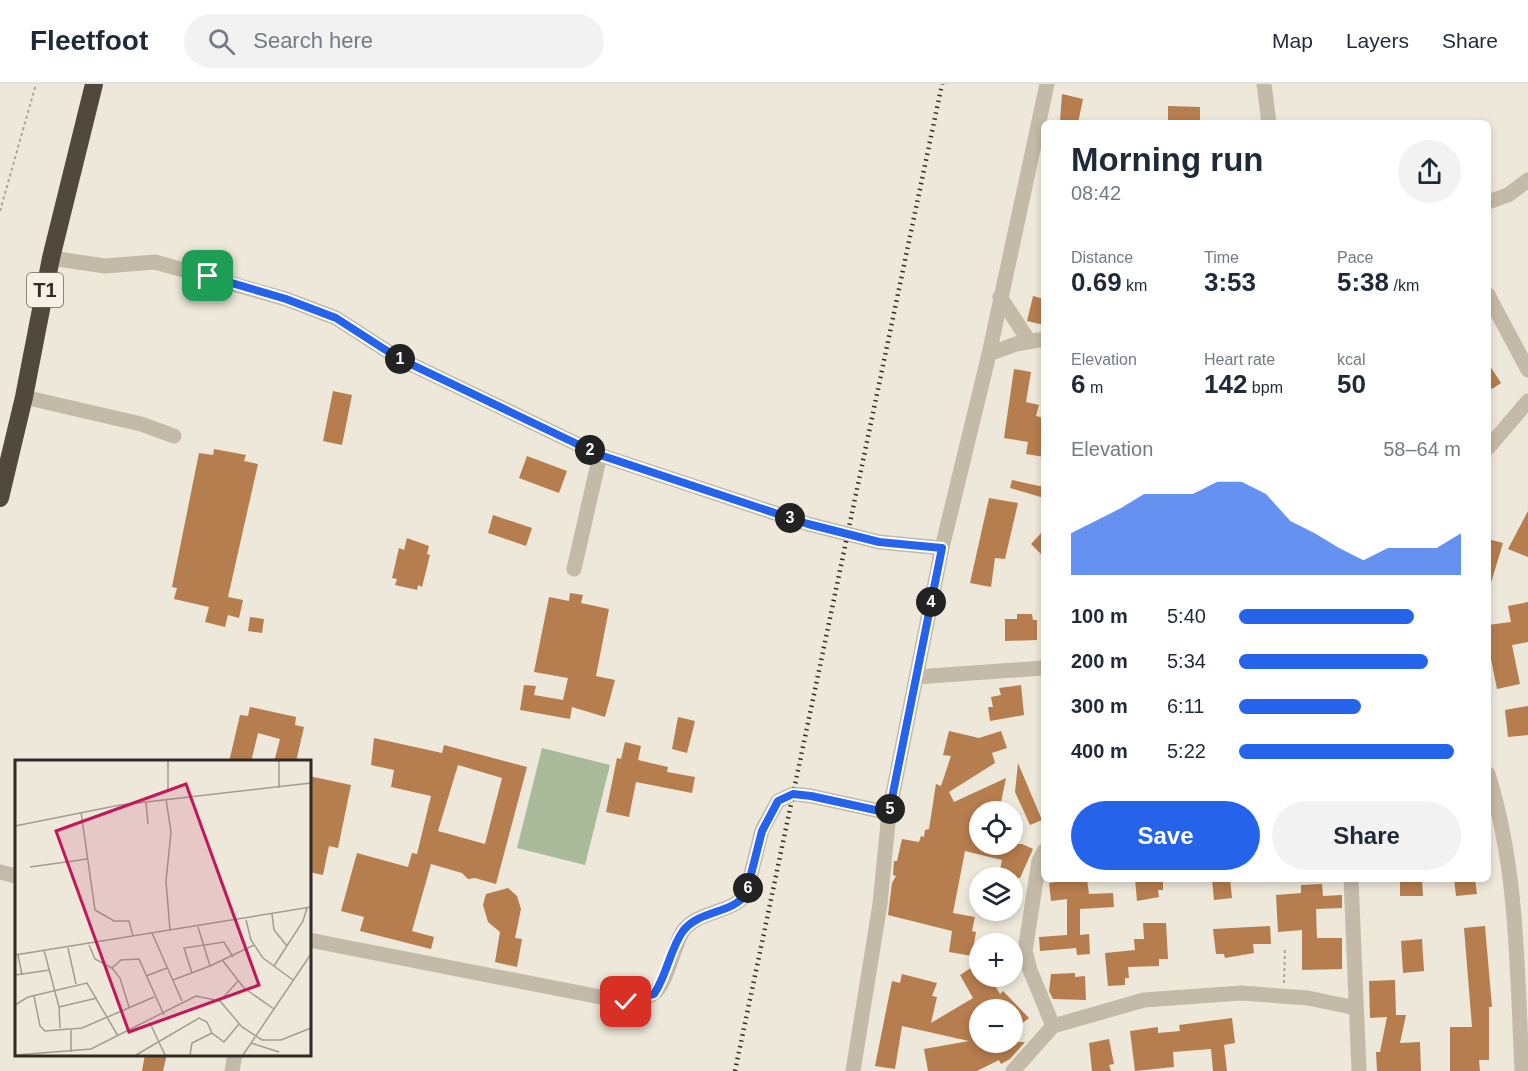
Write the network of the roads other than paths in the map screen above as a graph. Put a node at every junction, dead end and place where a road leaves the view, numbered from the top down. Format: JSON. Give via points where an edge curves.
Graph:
{"nodes":[{"id":1,"x":94,"y":84,"type":"edge"},
{"id":2,"x":1047,"y":84,"type":"edge"},
{"id":3,"x":1264,"y":84,"type":"edge"},
{"id":4,"x":1269,"y":120,"type":"edge"},
{"id":5,"x":1528,"y":180,"type":"edge"},
{"id":6,"x":1491,"y":201,"type":"edge"},
{"id":7,"x":51,"y":258,"type":"junction"},
{"id":8,"x":1000,"y":297,"type":"junction"},
{"id":9,"x":1491,"y":301,"type":"edge"},
{"id":10,"x":1036,"y":340,"type":"edge"},
{"id":11,"x":989,"y":354,"type":"junction"},
{"id":12,"x":1528,"y":370,"type":"edge"},
{"id":13,"x":24,"y":397,"type":"junction"},
{"id":14,"x":1528,"y":401,"type":"edge"},
{"id":15,"x":174,"y":436,"type":"dead end"},
{"id":16,"x":1491,"y":444,"type":"edge"},
{"id":17,"x":600,"y":455,"type":"junction"},
{"id":18,"x":0,"y":498,"type":"edge"},
{"id":19,"x":942,"y":548,"type":"junction"},
{"id":20,"x":574,"y":569,"type":"dead end"},
{"id":21,"x":1041,"y":668,"type":"edge"},
{"id":22,"x":916,"y":677,"type":"junction"},
{"id":23,"x":1491,"y":794,"type":"edge"},
{"id":24,"x":889,"y":813,"type":"junction"},
{"id":25,"x":1041,"y":857,"type":"edge"},
{"id":26,"x":0,"y":872,"type":"edge"},
{"id":27,"x":15,"y":876,"type":"edge"},
{"id":28,"x":1351,"y":882,"type":"edge"},
{"id":29,"x":1521,"y":909,"type":"edge"},
{"id":30,"x":310,"y":940,"type":"edge"},
{"id":31,"x":1356,"y":1008,"type":"junction"},
{"id":32,"x":1053,"y":1026,"type":"junction"},
{"id":33,"x":236,"y":1056,"type":"edge"},
{"id":34,"x":232,"y":1071,"type":"edge"},
{"id":35,"x":853,"y":1071,"type":"edge"},
{"id":36,"x":1013,"y":1071,"type":"edge"},
{"id":37,"x":1359,"y":1071,"type":"edge"},
{"id":38,"x":1522,"y":1071,"type":"edge"}],
"edges":[{"from":1,"to":7,"type":"highway","number":"T1"},
{"from":2,"to":8,"type":"street"},
{"from":3,"to":4,"type":"street"},
{"from":5,"to":6,"type":"street","via":[[1508,195]]},
{"from":7,"to":13,"type":"highway","number":"T1"},
{"from":7,"to":17,"type":"street","via":[[105,266],[155,262],[286,299],[336,318],[398,358]]},
{"from":8,"to":10,"type":"street"},
{"from":8,"to":11,"type":"street"},
{"from":9,"to":12,"type":"street"},
{"from":10,"to":11,"type":"street"},
{"from":11,"to":19,"type":"street"},
{"from":13,"to":15,"type":"street","via":[[141,424]]},
{"from":13,"to":18,"type":"highway","number":"T1"},
{"from":14,"to":16,"type":"street"},
{"from":17,"to":19,"type":"street","via":[[808,524],[879,542]]},
{"from":17,"to":20,"type":"street"},
{"from":19,"to":22,"type":"street"},
{"from":21,"to":22,"type":"street"},
{"from":22,"to":24,"type":"street"},
{"from":23,"to":29,"type":"street"},
{"from":24,"to":30,"type":"street","via":[[793,794],[778,801],[762,831],[746,894],[740,903],[705,916],[684,930],[654,994],[626,1002]]},
{"from":24,"to":35,"type":"street","via":[[875,939]]},
{"from":25,"to":32,"type":"street","via":[[1025,951]]},
{"from":26,"to":27,"type":"street"},
{"from":28,"to":31,"type":"street"},
{"from":29,"to":38,"type":"street"},
{"from":31,"to":32,"type":"street","via":[[1284,995],[1241,993],[1144,1000]]},
{"from":31,"to":37,"type":"street"},
{"from":32,"to":36,"type":"street"},
{"from":33,"to":34,"type":"street"}]}
